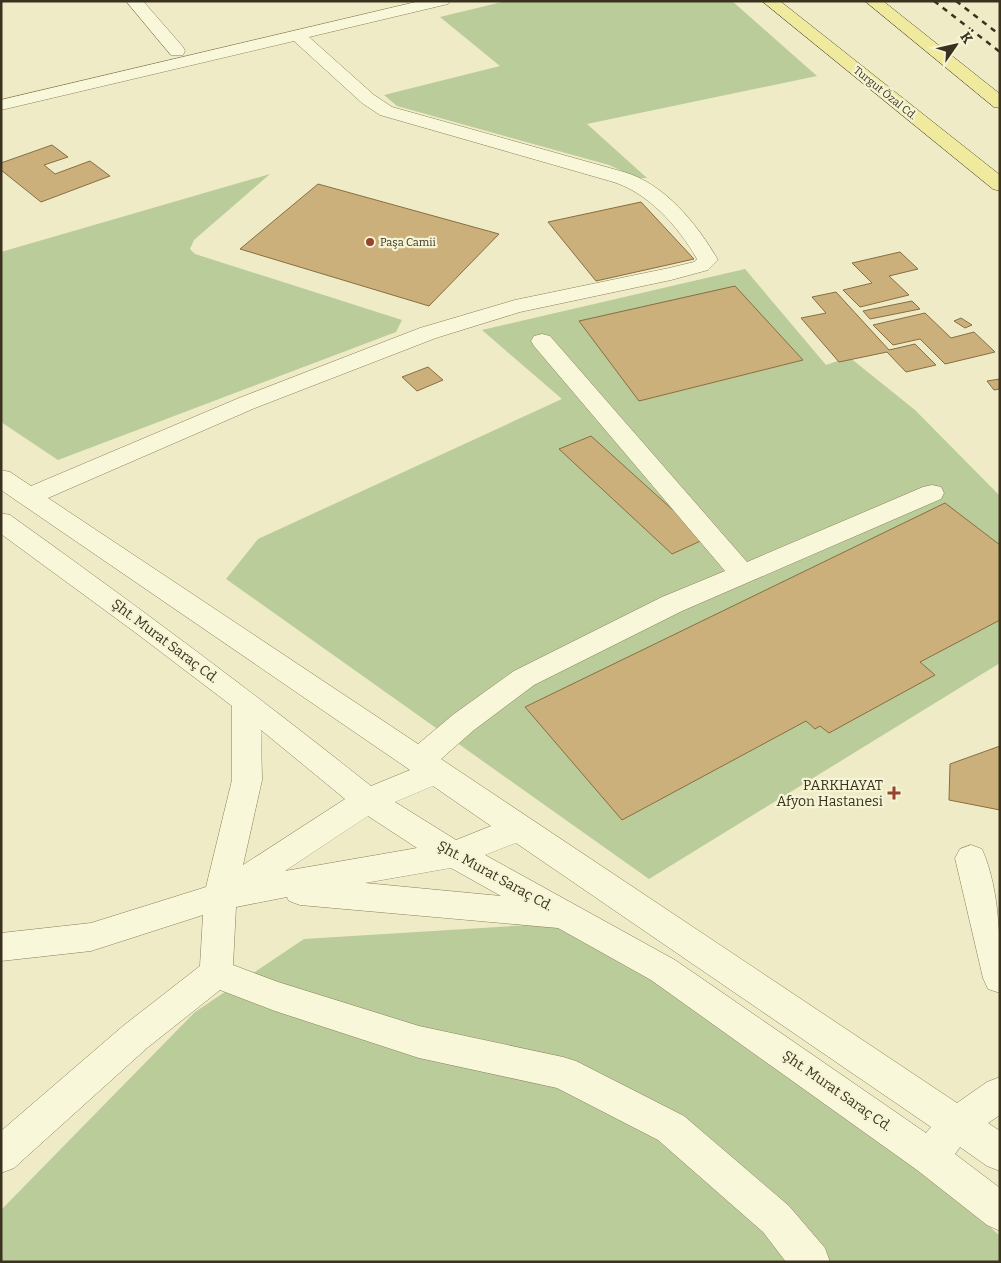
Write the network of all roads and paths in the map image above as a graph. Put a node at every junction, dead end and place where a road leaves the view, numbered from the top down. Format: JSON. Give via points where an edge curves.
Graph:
{"nodes":[{"id":1,"x":134,"y":1,"type":"edge"},
{"id":2,"x":389,"y":1,"type":"edge"},
{"id":3,"x":442,"y":1,"type":"edge"},
{"id":4,"x":770,"y":1,"type":"edge"},
{"id":5,"x":873,"y":1,"type":"edge"},
{"id":6,"x":297,"y":35,"type":"junction"},
{"id":7,"x":177,"y":51,"type":"junction"},
{"id":8,"x":1,"y":92,"type":"edge"},
{"id":9,"x":1000,"y":103,"type":"edge"},
{"id":10,"x":1,"y":105,"type":"edge"},
{"id":11,"x":1000,"y":185,"type":"edge"},
{"id":12,"x":542,"y":341,"type":"dead end"},
{"id":13,"x":1,"y":478,"type":"edge"},
{"id":14,"x":932,"y":493,"type":"dead end"},
{"id":15,"x":28,"y":497,"type":"junction"},
{"id":16,"x":1,"y":521,"type":"edge"},
{"id":17,"x":742,"y":573,"type":"junction"},
{"id":18,"x":246,"y":702,"type":"junction"},
{"id":19,"x":427,"y":767,"type":"junction"},
{"id":20,"x":368,"y":800,"type":"junction"},
{"id":21,"x":518,"y":828,"type":"junction"},
{"id":22,"x":455,"y":854,"type":"junction"},
{"id":23,"x":971,"y":858,"type":"dead end"},
{"id":24,"x":266,"y":888,"type":"junction"},
{"id":25,"x":220,"y":896,"type":"junction"},
{"id":26,"x":568,"y":916,"type":"junction"},
{"id":27,"x":1,"y":947,"type":"edge"},
{"id":28,"x":216,"y":973,"type":"junction"},
{"id":29,"x":1000,"y":978,"type":"edge"},
{"id":30,"x":1000,"y":1094,"type":"edge"},
{"id":31,"x":956,"y":1124,"type":"junction"},
{"id":32,"x":1000,"y":1153,"type":"edge"},
{"id":33,"x":1,"y":1155,"type":"edge"},
{"id":34,"x":930,"y":1157,"type":"junction"},
{"id":35,"x":1000,"y":1212,"type":"edge"},
{"id":36,"x":811,"y":1262,"type":"edge"}],
"edges":[{"from":1,"to":7,"type":"street"},
{"from":2,"to":7,"type":"street"},
{"from":3,"to":6,"type":"street"},
{"from":4,"to":11,"type":"main road","name":"Turgut Özal Cd."},
{"from":5,"to":9,"type":"main road"},
{"from":6,"to":10,"type":"street"},
{"from":6,"to":15,"type":"street","via":[[368,99],[386,111],[636,183],[655,196],[708,260],[701,266],[671,274],[515,306],[428,333],[247,403]]},
{"from":7,"to":8,"type":"street"},
{"from":12,"to":17,"type":"street"},
{"from":13,"to":15,"type":"street"},
{"from":14,"to":17,"type":"street"},
{"from":15,"to":19,"type":"street"},
{"from":16,"to":18,"type":"street","name":"Şht. Murat Saraç Cd."},
{"from":17,"to":19,"type":"street","via":[[524,678],[464,722]]},
{"from":18,"to":20,"type":"street","name":"Şht. Murat Saraç Cd."},
{"from":18,"to":25,"type":"street","via":[[247,780]]},
{"from":19,"to":20,"type":"street"},
{"from":19,"to":21,"type":"street"},
{"from":20,"to":22,"type":"street","name":"Şht. Murat Saraç Cd."},
{"from":20,"to":25,"type":"street"},
{"from":21,"to":22,"type":"street"},
{"from":21,"to":31,"type":"street"},
{"from":22,"to":24,"type":"street"},
{"from":22,"to":26,"type":"street","name":"Şht. Murat Saraç Cd."},
{"from":23,"to":29,"type":"street"},
{"from":24,"to":25,"type":"street"},
{"from":24,"to":26,"type":"street"},
{"from":25,"to":27,"type":"street","via":[[91,937]]},
{"from":25,"to":28,"type":"street"},
{"from":26,"to":34,"type":"street","name":"Şht. Murat Saraç Cd.","via":[[663,970]]},
{"from":28,"to":33,"type":"street","via":[[135,1037]]},
{"from":28,"to":36,"type":"street","via":[[275,996],[419,1042],[563,1073],[671,1128],[776,1219]]},
{"from":30,"to":31,"type":"street"},
{"from":31,"to":32,"type":"street"},
{"from":31,"to":34,"type":"street"},
{"from":34,"to":35,"type":"street","name":"Şht. Murat Saraç Cd."}]}
